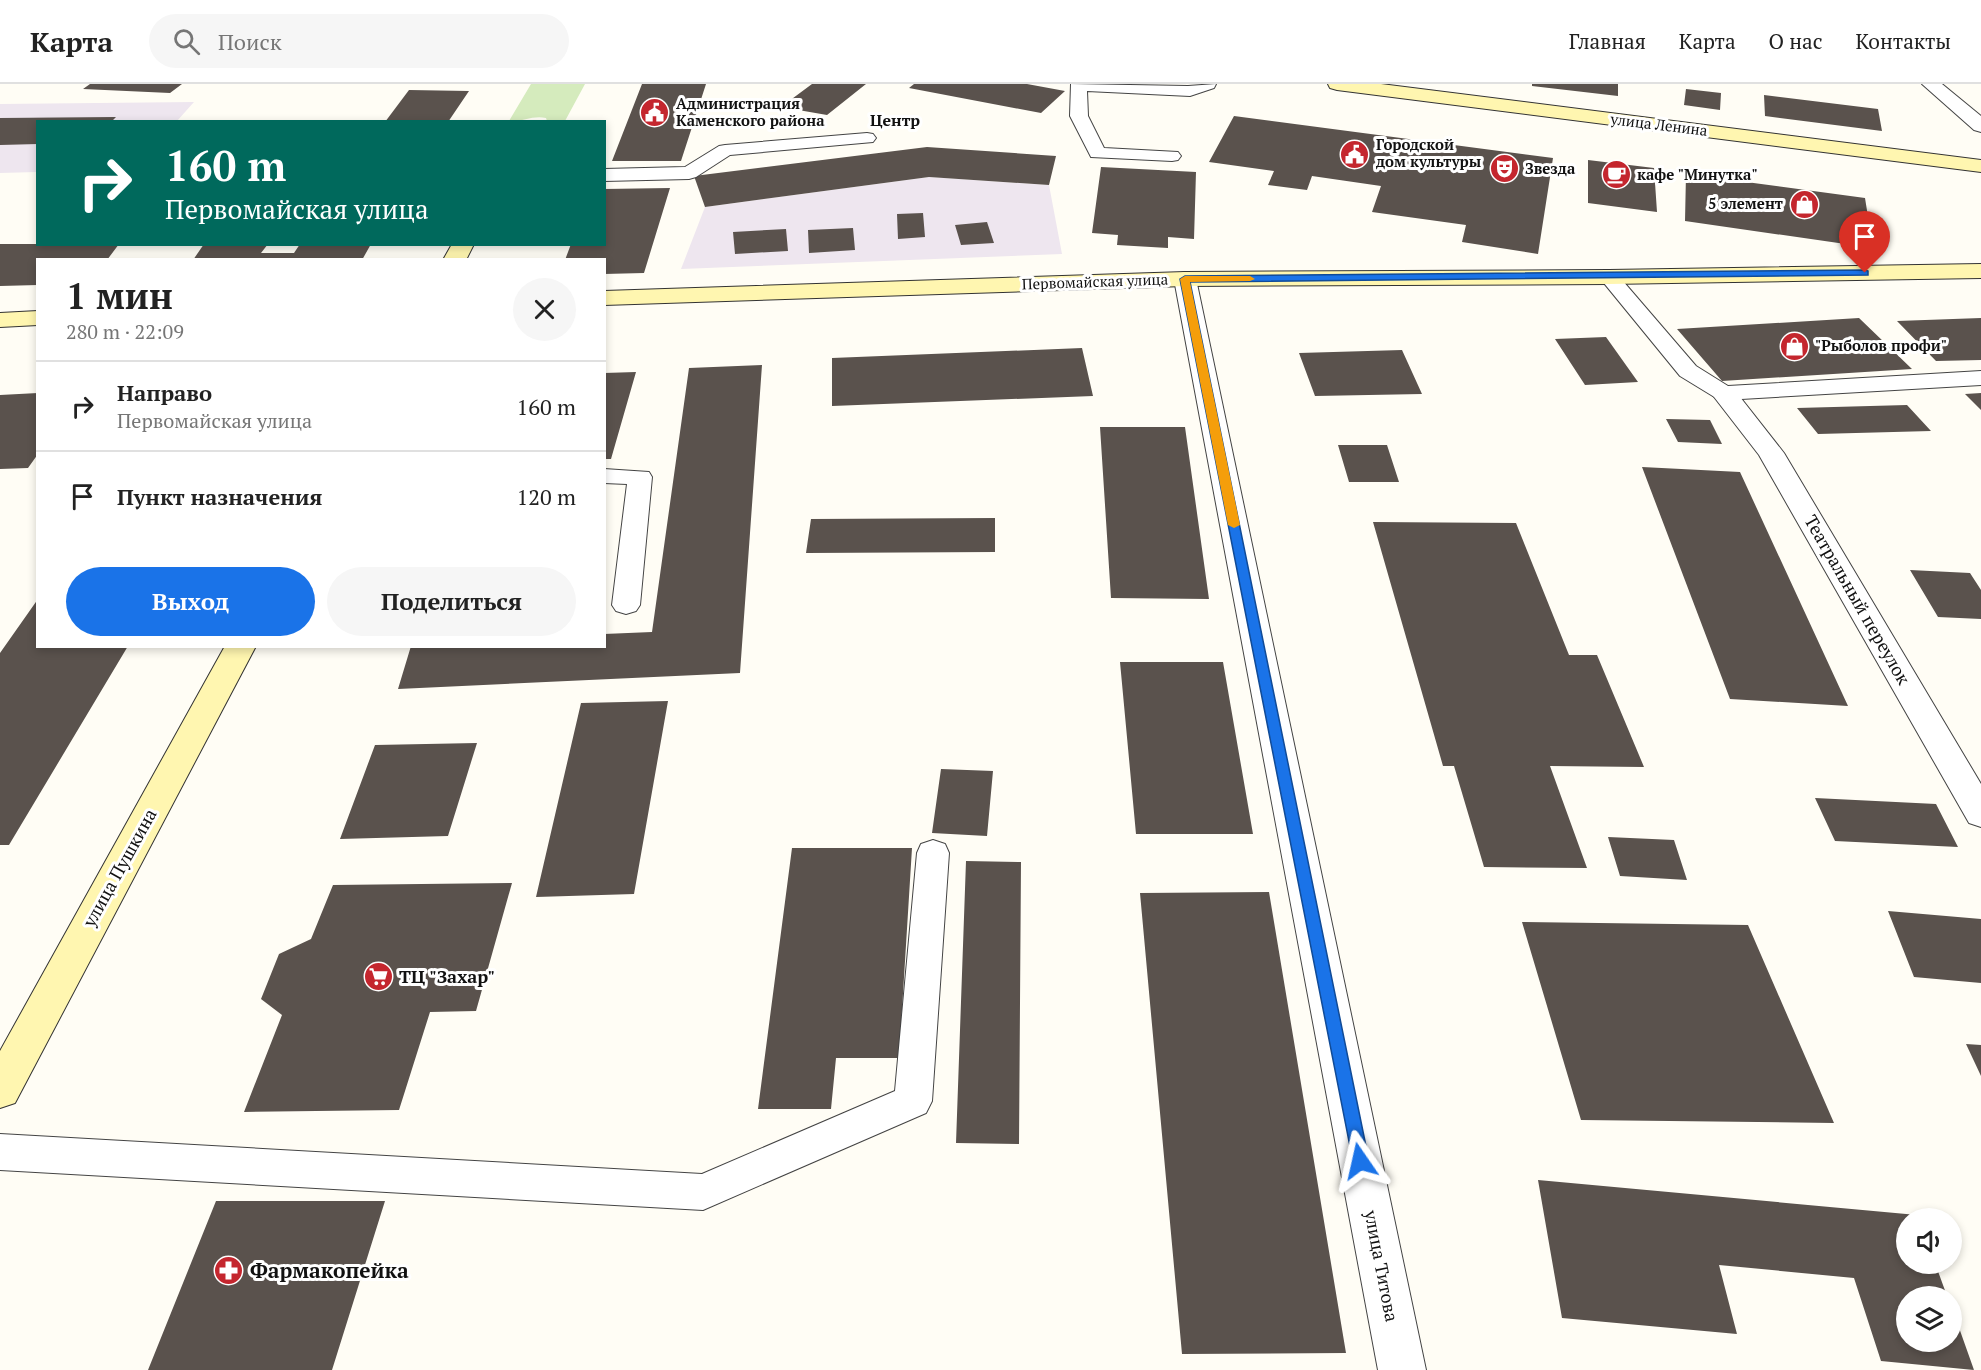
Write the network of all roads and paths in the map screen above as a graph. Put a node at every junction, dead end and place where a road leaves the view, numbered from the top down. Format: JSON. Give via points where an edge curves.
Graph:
{"nodes":[{"id":1,"x":1208,"y":84,"type":"edge"},
{"id":2,"x":1337,"y":84,"type":"edge"},
{"id":3,"x":1931,"y":84,"type":"edge"},
{"id":4,"x":1955,"y":104,"type":"junction"},
{"id":5,"x":1981,"y":105,"type":"edge"},
{"id":6,"x":1981,"y":126,"type":"edge"},
{"id":7,"x":867,"y":138,"type":"dead end"},
{"id":8,"x":1172,"y":156,"type":"dead end"},
{"id":9,"x":1981,"y":166,"type":"edge"},
{"id":10,"x":606,"y":175,"type":"edge"},
{"id":11,"x":1981,"y":271,"type":"edge"},
{"id":12,"x":1609,"y":277,"type":"junction"},
{"id":13,"x":1185,"y":279,"type":"junction"},
{"id":14,"x":606,"y":298,"type":"edge"},
{"id":15,"x":36,"y":318,"type":"edge"},
{"id":16,"x":0,"y":320,"type":"edge"},
{"id":17,"x":1981,"y":378,"type":"edge"},
{"id":18,"x":1724,"y":393,"type":"junction"},
{"id":19,"x":606,"y":476,"type":"edge"},
{"id":20,"x":626,"y":605,"type":"dead end"},
{"id":21,"x":240,"y":648,"type":"edge"},
{"id":22,"x":1981,"y":814,"type":"edge"},
{"id":23,"x":933,"y":853,"type":"dead end"},
{"id":24,"x":0,"y":1090,"type":"edge"},
{"id":25,"x":0,"y":1152,"type":"edge"},
{"id":26,"x":1402,"y":1370,"type":"edge"}],
"edges":[{"from":1,"to":8,"type":"lane","via":[[1190,91],[1079,85],[1079,116],[1096,153]]},
{"from":2,"to":9,"type":"street","name":"улица Ленина"},
{"from":3,"to":4,"type":"street"},
{"from":4,"to":5,"type":"street"},
{"from":4,"to":6,"type":"street"},
{"from":7,"to":10,"type":"lane","via":[[725,150],[689,173]]},
{"from":11,"to":12,"type":"street","name":"Первомайская улица"},
{"from":12,"to":13,"type":"street","name":"Первомайская улица"},
{"from":12,"to":18,"type":"lane","via":[[1688,371]]},
{"from":13,"to":14,"type":"street","name":"Первомайская улица"},
{"from":13,"to":26,"type":"street","name":"улица Титова"},
{"from":15,"to":16,"type":"street"},
{"from":17,"to":18,"type":"lane"},
{"from":18,"to":22,"type":"street","name":"Театральный переулок","via":[[1771,453]]},
{"from":19,"to":20,"type":"lane","via":[[640,477]]},
{"from":21,"to":24,"type":"street","name":"улица Пушкина"},
{"from":23,"to":25,"type":"lane","via":[[913,1101],[703,1192]]}]}
